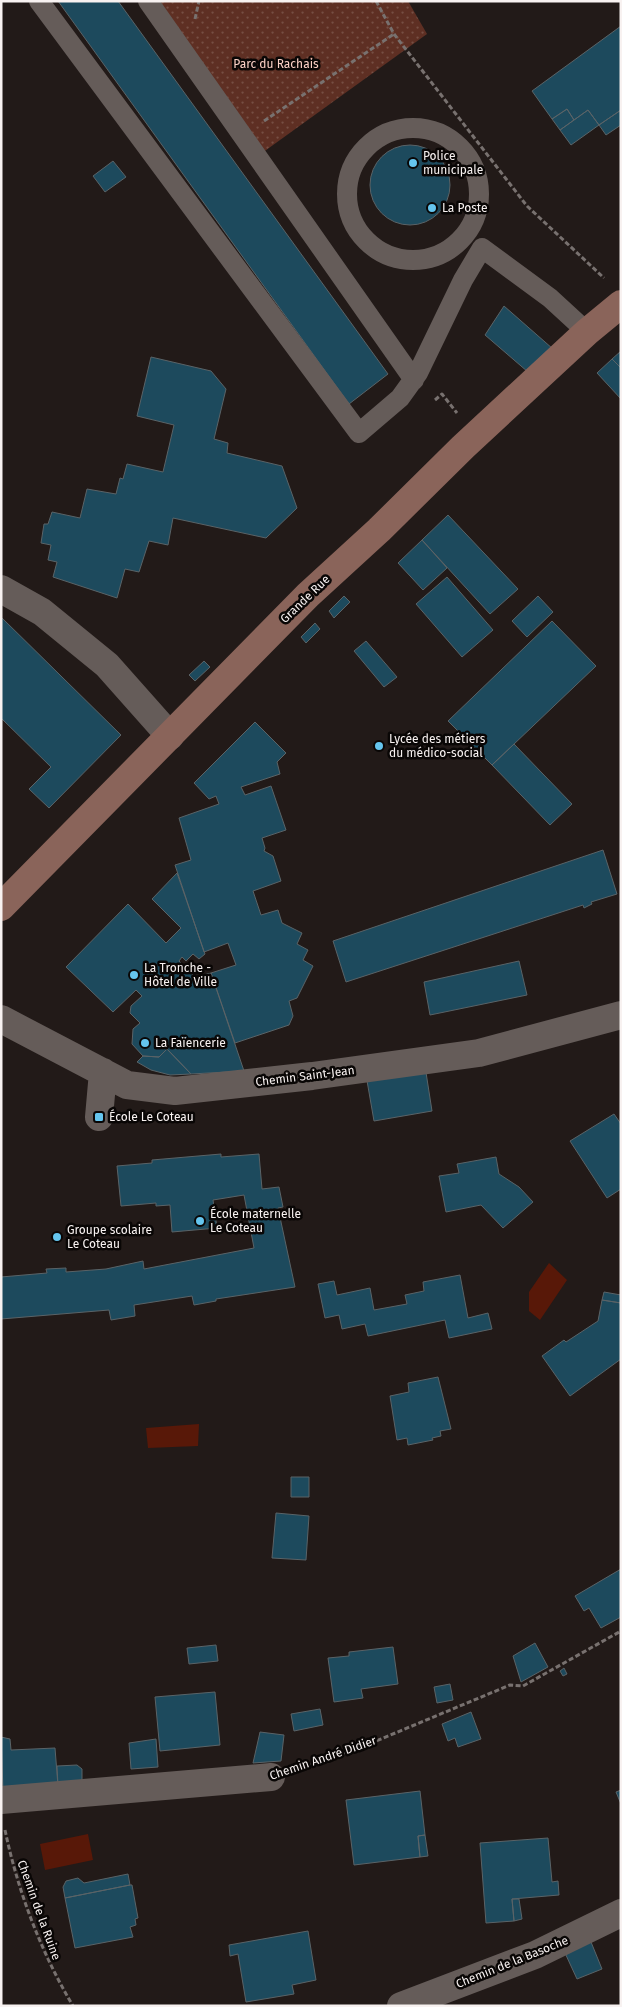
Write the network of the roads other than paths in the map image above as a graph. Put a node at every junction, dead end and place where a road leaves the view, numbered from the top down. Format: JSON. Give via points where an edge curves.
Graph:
{"nodes":[{"id":1,"x":39,"y":1,"type":"edge"},
{"id":2,"x":148,"y":1,"type":"edge"},
{"id":3,"x":460,"y":242,"type":"junction"},
{"id":4,"x":482,"y":248,"type":"junction"},
{"id":5,"x":621,"y":304,"type":"edge"},
{"id":6,"x":587,"y":332,"type":"junction"},
{"id":7,"x":414,"y":380,"type":"junction"},
{"id":8,"x":1,"y":589,"type":"edge"},
{"id":9,"x":170,"y":736,"type":"junction"},
{"id":10,"x":1,"y":907,"type":"edge"},
{"id":11,"x":621,"y":1015,"type":"edge"},
{"id":12,"x":1,"y":1019,"type":"edge"},
{"id":13,"x":103,"y":1072,"type":"junction"},
{"id":14,"x":99,"y":1117,"type":"dead end"},
{"id":15,"x":271,"y":1777,"type":"road end"},
{"id":16,"x":2,"y":1812,"type":"edge"},
{"id":17,"x":621,"y":1913,"type":"edge"},
{"id":18,"x":401,"y":2006,"type":"edge"}],
"edges":[{"from":1,"to":7,"type":"lane","via":[[359,432],[400,398]]},
{"from":2,"to":7,"type":"lane"},
{"from":3,"to":3,"type":"lane","via":[[474,222],[480,197],[476,172],[464,150],[444,135],[419,128],[392,131],[369,144],[353,166],[347,191],[352,218],[365,240],[387,255],[412,260],[438,256]]},
{"from":3,"to":4,"type":"lane"},
{"from":4,"to":6,"type":"lane","via":[[550,298]]},
{"from":4,"to":7,"type":"lane"},
{"from":5,"to":6,"type":"main road","name":"Grande Rue"},
{"from":6,"to":9,"type":"main road","name":"Grande Rue","via":[[308,595]]},
{"from":8,"to":9,"type":"street","via":[[42,612],[107,665]]},
{"from":9,"to":10,"type":"main road","name":"Grande Rue"},
{"from":11,"to":13,"type":"street","name":"Chemin Saint-Jean","via":[[479,1053],[312,1076],[175,1090],[127,1085]]},
{"from":12,"to":13,"type":"street","name":"Chemin Saint-Jean"},
{"from":13,"to":14,"type":"street"},
{"from":15,"to":16,"type":"street","name":"Chemin André Didier"},
{"from":17,"to":18,"type":"street","name":"Chemin de la Basoche","via":[[535,1955]]}]}
